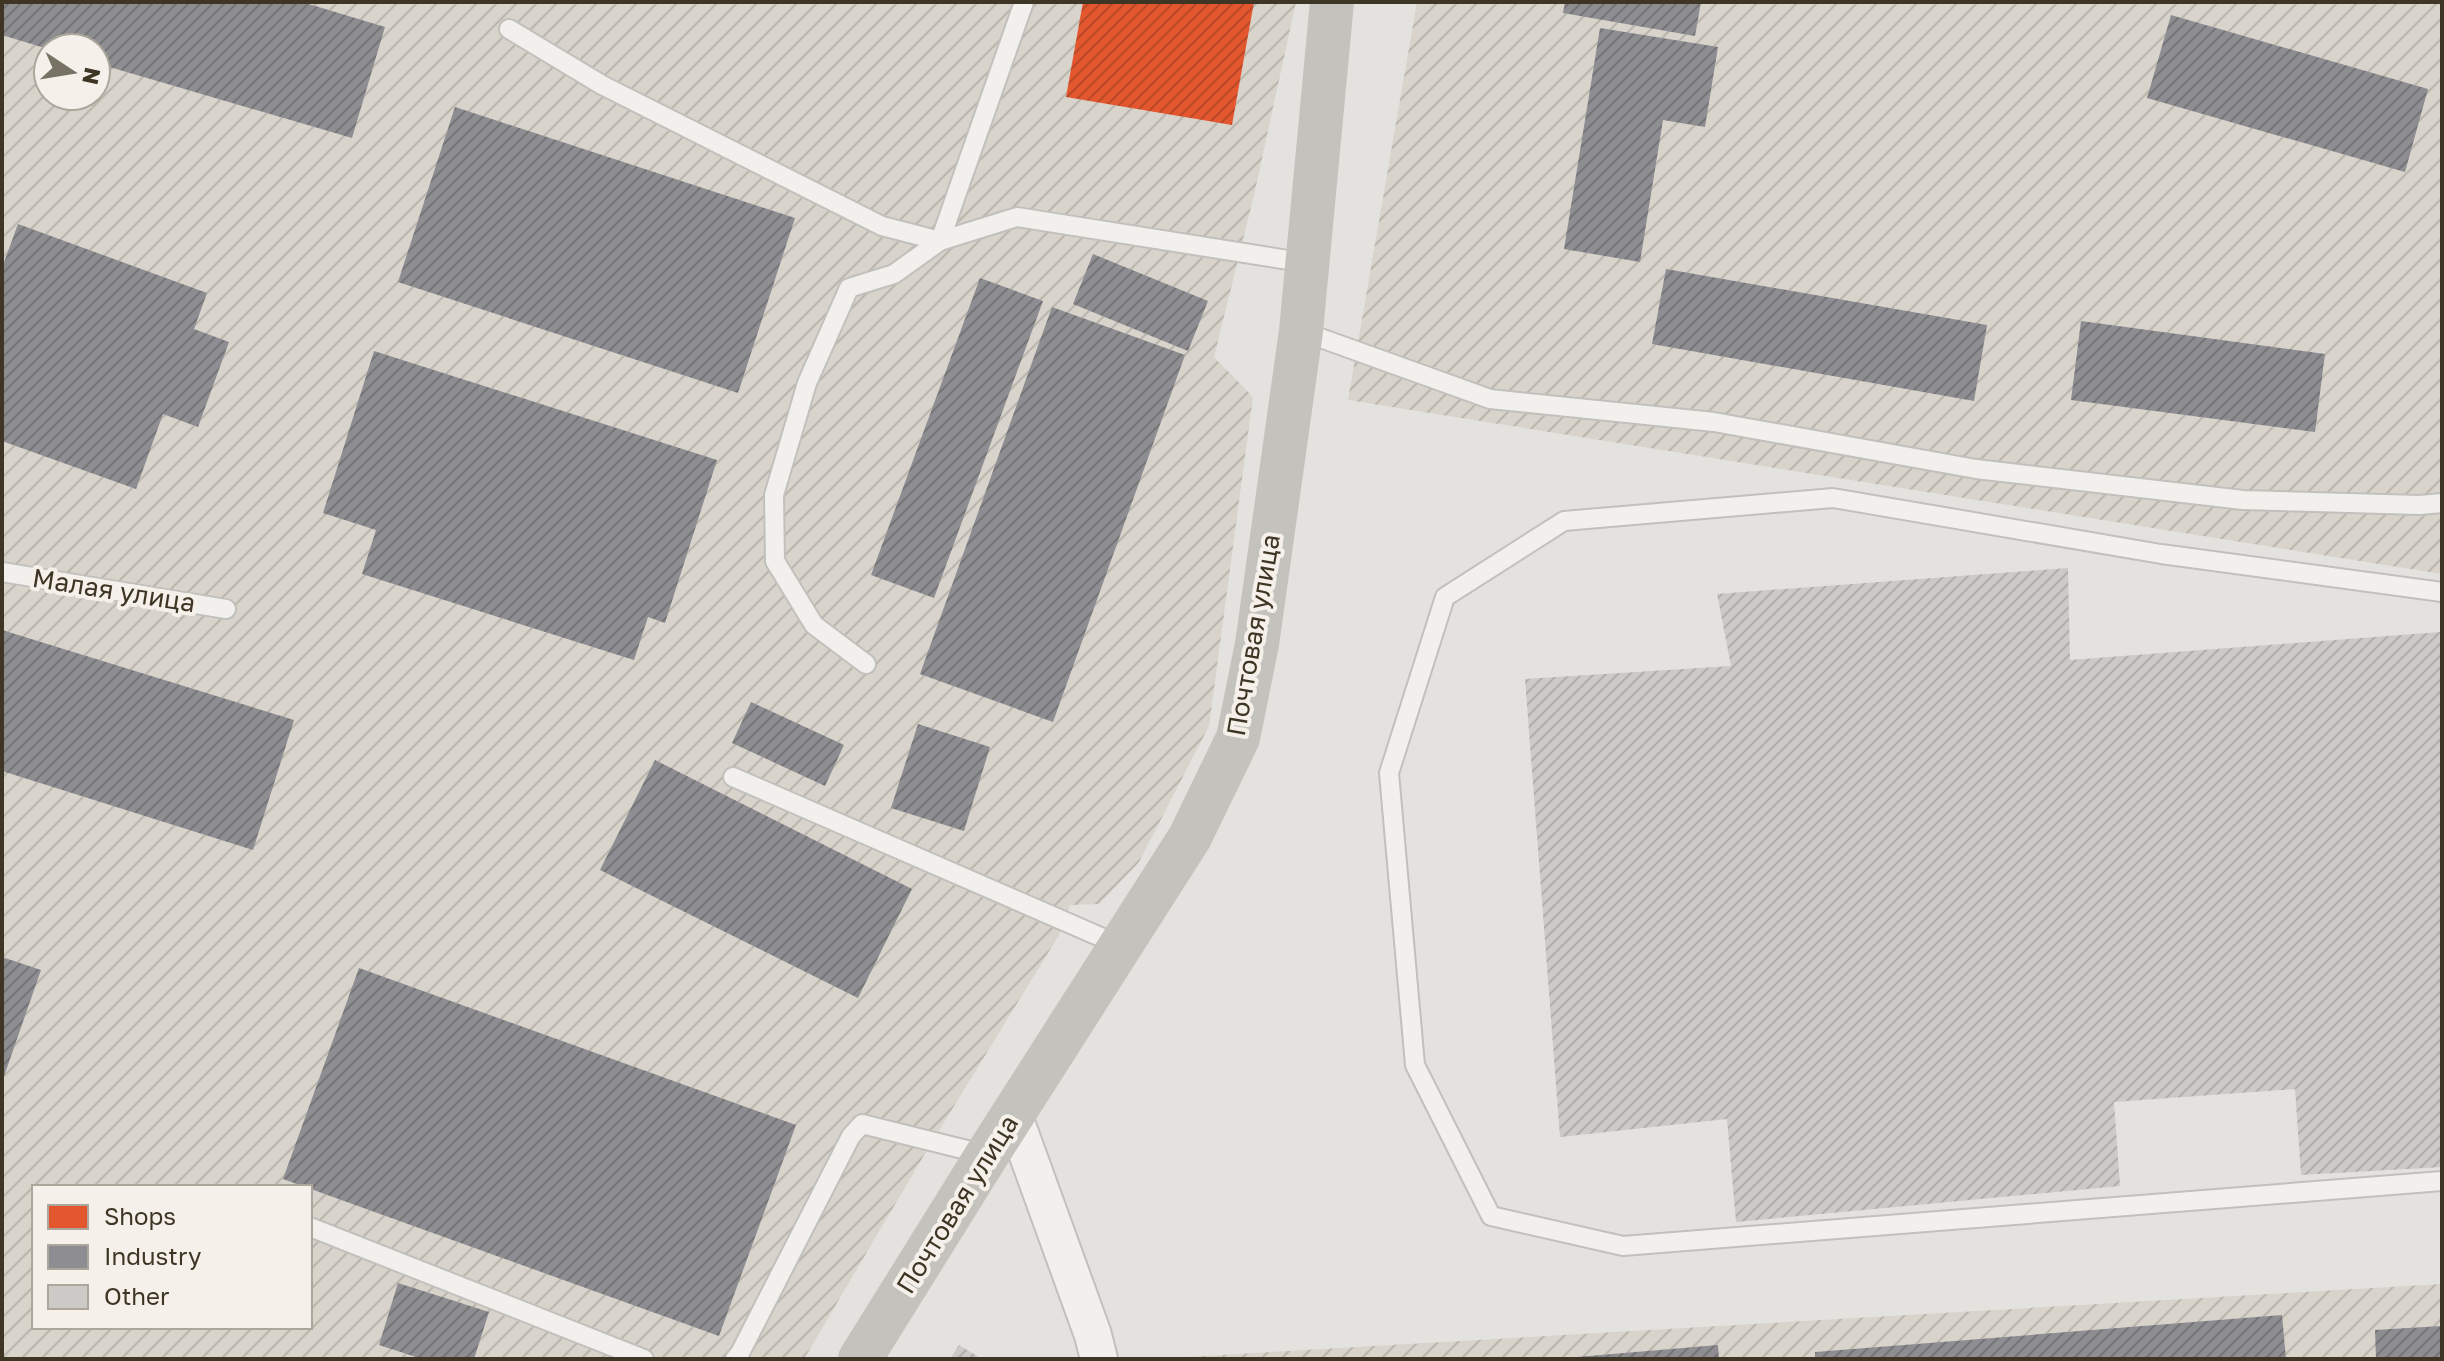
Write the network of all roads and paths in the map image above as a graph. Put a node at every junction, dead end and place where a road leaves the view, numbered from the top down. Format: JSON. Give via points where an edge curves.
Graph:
{"nodes":[{"id":1,"x":1024,"y":2,"type":"edge"},
{"id":2,"x":1332,"y":2,"type":"edge"},
{"id":3,"x":509,"y":29,"type":"dead end"},
{"id":4,"x":940,"y":241,"type":"junction"},
{"id":5,"x":1307,"y":263,"type":"junction"},
{"id":6,"x":1301,"y":331,"type":"junction"},
{"id":7,"x":2442,"y":503,"type":"edge"},
{"id":8,"x":2,"y":572,"type":"edge"},
{"id":9,"x":2442,"y":592,"type":"edge"},
{"id":10,"x":226,"y":609,"type":"dead end"},
{"id":11,"x":866,"y":664,"type":"dead end"},
{"id":12,"x":733,"y":777,"type":"dead end"},
{"id":13,"x":1119,"y":945,"type":"junction"},
{"id":14,"x":1013,"y":1114,"type":"junction"},
{"id":15,"x":987,"y":1155,"type":"junction"},
{"id":16,"x":2442,"y":1181,"type":"edge"},
{"id":17,"x":312,"y":1228,"type":"edge"},
{"id":18,"x":644,"y":1359,"type":"edge"},
{"id":19,"x":735,"y":1359,"type":"edge"},
{"id":20,"x":860,"y":1359,"type":"edge"},
{"id":21,"x":1099,"y":1359,"type":"edge"}],
"edges":[{"from":1,"to":4,"type":"lane"},
{"from":2,"to":5,"type":"street","name":"Почтовая улица"},
{"from":3,"to":4,"type":"lane","via":[[602,85],[882,226]]},
{"from":4,"to":5,"type":"lane","via":[[1017,217]]},
{"from":4,"to":11,"type":"lane","via":[[894,274],[849,288],[807,383],[774,495],[775,561],[814,625]]},
{"from":5,"to":6,"type":"street","name":"Почтовая улица"},
{"from":6,"to":7,"type":"lane","via":[[1490,399],[1714,422],[1976,469],[2243,500]]},
{"from":6,"to":13,"type":"street","name":"Почтовая улица","via":[[1257,644],[1238,738],[1190,837]]},
{"from":8,"to":10,"type":"lane","name":"Малая улица"},
{"from":9,"to":16,"type":"lane","via":[[2161,554],[1833,498],[1564,521],[1445,597],[1389,773],[1415,1065],[1491,1216],[1623,1246]]},
{"from":12,"to":13,"type":"lane"},
{"from":13,"to":14,"type":"street","name":"Почтовая улица"},
{"from":14,"to":15,"type":"street","name":"Почтовая улица"},
{"from":14,"to":21,"type":"street"},
{"from":15,"to":19,"type":"lane","via":[[862,1124]]},
{"from":15,"to":20,"type":"street","name":"Почтовая улица"},
{"from":17,"to":18,"type":"lane"}]}
